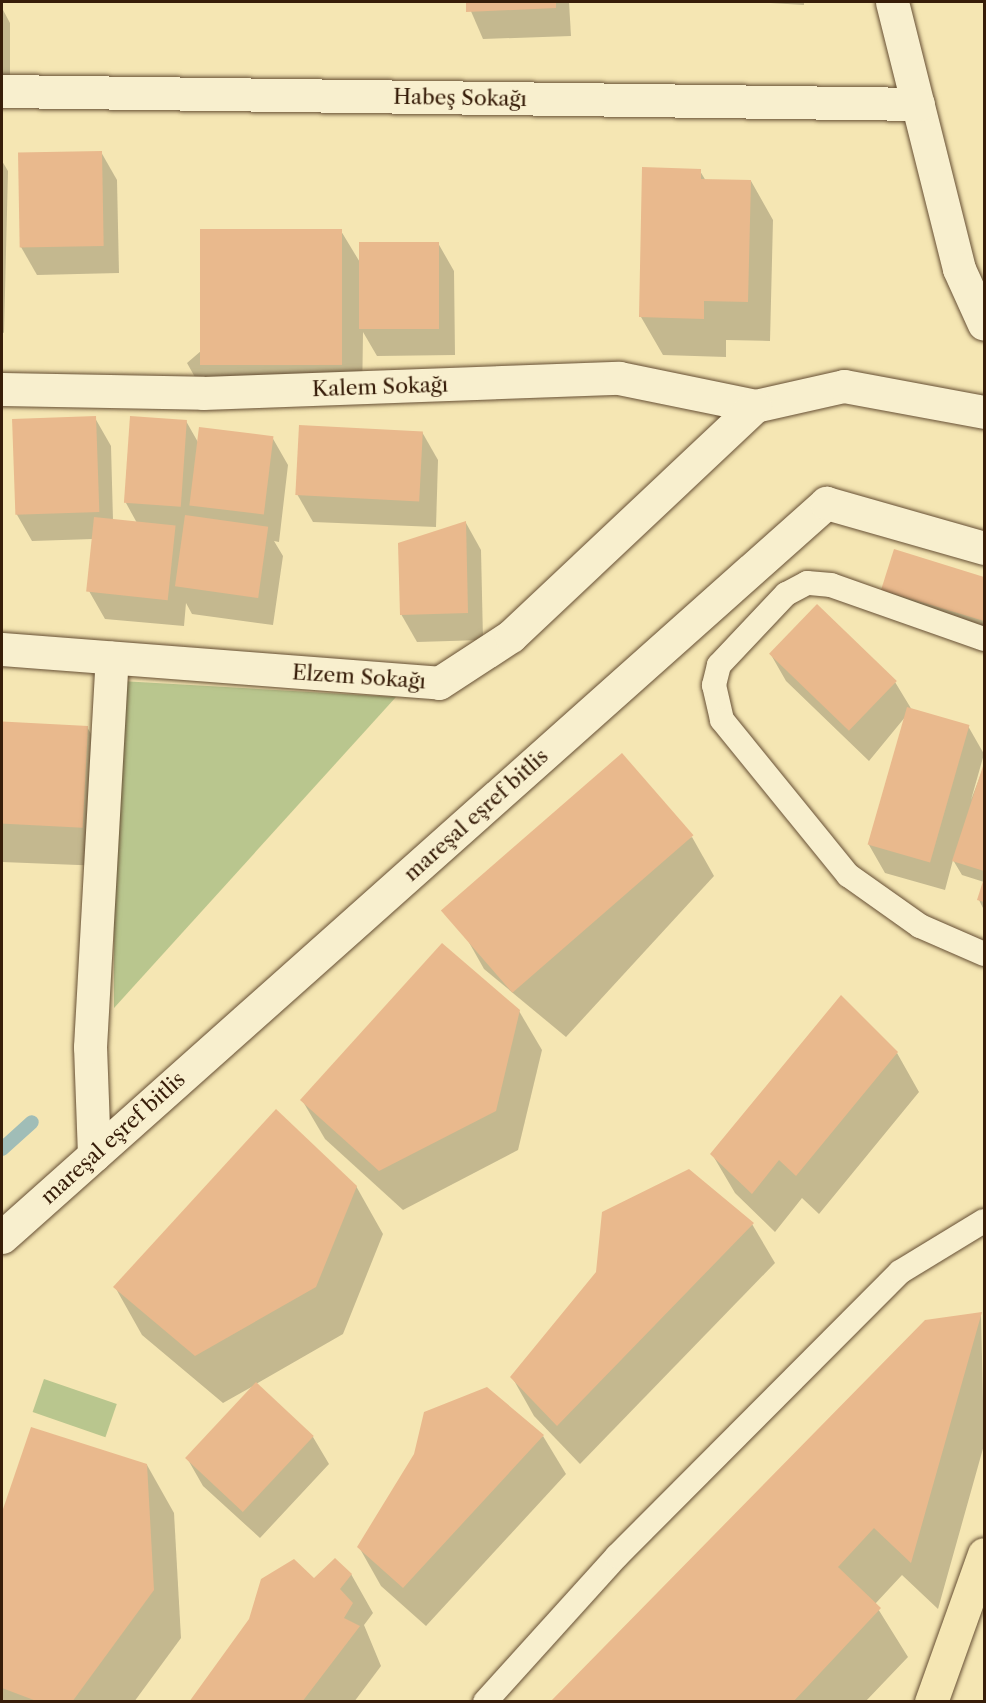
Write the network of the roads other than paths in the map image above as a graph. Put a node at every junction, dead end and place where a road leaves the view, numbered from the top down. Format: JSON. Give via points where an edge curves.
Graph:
{"nodes":[{"id":1,"x":892,"y":2,"type":"edge"},
{"id":2,"x":2,"y":91,"type":"edge"},
{"id":3,"x":918,"y":104,"type":"junction"},
{"id":4,"x":984,"y":324,"type":"edge"},
{"id":5,"x":2,"y":389,"type":"edge"},
{"id":6,"x":755,"y":406,"type":"junction"},
{"id":7,"x":984,"y":412,"type":"edge"},
{"id":8,"x":984,"y":548,"type":"edge"},
{"id":9,"x":984,"y":639,"type":"edge"},
{"id":10,"x":2,"y":649,"type":"edge"},
{"id":11,"x":112,"y":658,"type":"junction"},
{"id":12,"x":984,"y":954,"type":"edge"},
{"id":13,"x":94,"y":1155,"type":"junction"},
{"id":14,"x":984,"y":1221,"type":"edge"},
{"id":15,"x":2,"y":1237,"type":"edge"},
{"id":16,"x":984,"y":1554,"type":"edge"},
{"id":17,"x":485,"y":1701,"type":"edge"},
{"id":18,"x":931,"y":1701,"type":"edge"}],
"edges":[{"from":1,"to":3,"type":"street"},
{"from":2,"to":3,"type":"street","name":"Habeş Sokağı"},
{"from":3,"to":4,"type":"street","via":[[959,269]]},
{"from":5,"to":6,"type":"street","name":"Kalem Sokağı","via":[[203,393],[619,378]]},
{"from":6,"to":7,"type":"street","via":[[844,386]]},
{"from":6,"to":11,"type":"street","name":"Elzem Sokağı","via":[[511,636],[439,683]]},
{"from":8,"to":13,"type":"street","name":"mareşal eşref bitlis","via":[[826,503]]},
{"from":9,"to":12,"type":"lane","via":[[831,585],[807,583],[786,594],[719,665],[714,685],[722,720],[848,875],[920,926]]},
{"from":10,"to":11,"type":"street","name":"Elzem Sokağı"},
{"from":11,"to":13,"type":"street","via":[[90,1047]]},
{"from":13,"to":15,"type":"street","name":"mareşal eşref bitlis"},
{"from":14,"to":17,"type":"lane","via":[[900,1272],[617,1556]]},
{"from":16,"to":18,"type":"main road"}]}
